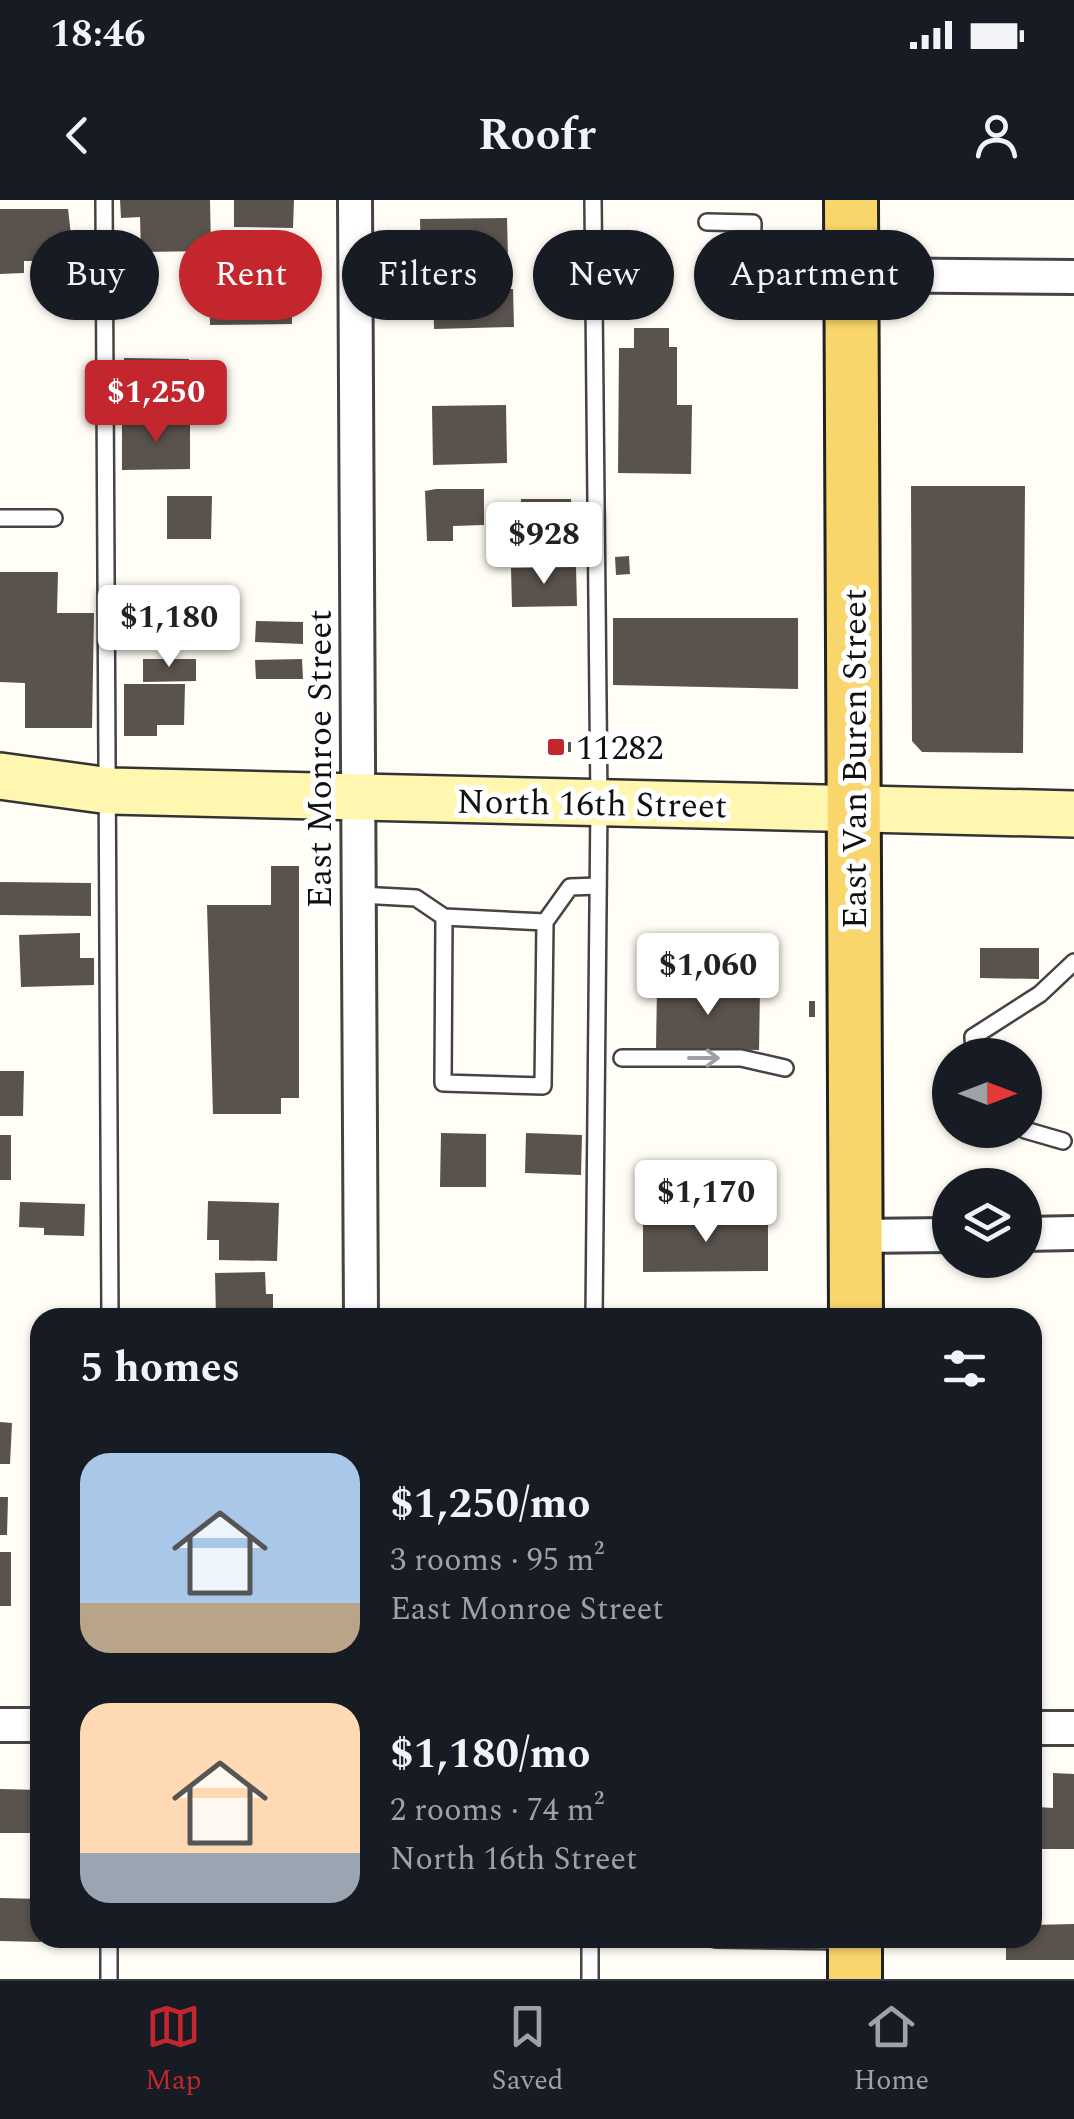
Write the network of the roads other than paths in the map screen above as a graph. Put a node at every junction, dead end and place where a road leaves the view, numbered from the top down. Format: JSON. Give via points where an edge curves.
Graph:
{"nodes":[{"id":1,"x":104,"y":200,"type":"edge"},
{"id":2,"x":355,"y":200,"type":"edge"},
{"id":3,"x":592,"y":200,"type":"edge"},
{"id":4,"x":851,"y":200,"type":"edge"},
{"id":5,"x":707,"y":222,"type":"dead end"},
{"id":6,"x":754,"y":230,"type":"edge"},
{"id":7,"x":851,"y":230,"type":"edge"},
{"id":8,"x":1074,"y":276,"type":"edge"},
{"id":9,"x":934,"y":285,"type":"edge"},
{"id":10,"x":852,"y":320,"type":"edge"},
{"id":11,"x":0,"y":518,"type":"edge"},
{"id":12,"x":54,"y":518,"type":"dead end"},
{"id":13,"x":0,"y":776,"type":"edge"},
{"id":14,"x":110,"y":792,"type":"junction"},
{"id":15,"x":359,"y":798,"type":"junction"},
{"id":16,"x":600,"y":803,"type":"junction"},
{"id":17,"x":0,"y":804,"type":"edge"},
{"id":18,"x":854,"y":812,"type":"junction"},
{"id":19,"x":1074,"y":814,"type":"edge"},
{"id":20,"x":598,"y":886,"type":"junction"},
{"id":21,"x":360,"y":895,"type":"junction"},
{"id":22,"x":444,"y":917,"type":"junction"},
{"id":23,"x":545,"y":922,"type":"junction"},
{"id":24,"x":1074,"y":962,"type":"edge"},
{"id":25,"x":974,"y":1038,"type":"edge"},
{"id":26,"x":622,"y":1058,"type":"dead end"},
{"id":27,"x":786,"y":1068,"type":"dead end"},
{"id":28,"x":1042,"y":1135,"type":"edge"},
{"id":29,"x":1064,"y":1141,"type":"dead end"},
{"id":30,"x":1074,"y":1233,"type":"edge"},
{"id":31,"x":932,"y":1234,"type":"edge"},
{"id":32,"x":1042,"y":1234,"type":"edge"},
{"id":33,"x":856,"y":1236,"type":"junction"},
{"id":34,"x":110,"y":1308,"type":"edge"},
{"id":35,"x":361,"y":1308,"type":"edge"},
{"id":36,"x":594,"y":1308,"type":"edge"},
{"id":37,"x":856,"y":1308,"type":"edge"},
{"id":38,"x":0,"y":1725,"type":"edge"},
{"id":39,"x":30,"y":1725,"type":"edge"},
{"id":40,"x":1042,"y":1728,"type":"edge"},
{"id":41,"x":1074,"y":1728,"type":"edge"},
{"id":42,"x":109,"y":1948,"type":"edge"},
{"id":43,"x":590,"y":1948,"type":"edge"},
{"id":44,"x":804,"y":1948,"type":"edge"},
{"id":45,"x":854,"y":1953,"type":"edge"},
{"id":46,"x":109,"y":1979,"type":"edge"},
{"id":47,"x":590,"y":1979,"type":"edge"}],
"edges":[{"from":1,"to":14,"type":"lane"},
{"from":2,"to":15,"type":"street","name":"East Monroe Street"},
{"from":3,"to":16,"type":"lane"},
{"from":4,"to":7,"type":"main road","name":"East Van Buren Street"},
{"from":5,"to":6,"type":"lane","via":[[754,223]]},
{"from":8,"to":9,"type":"street"},
{"from":10,"to":18,"type":"main road","name":"East Van Buren Street"},
{"from":11,"to":12,"type":"lane"},
{"from":13,"to":14,"type":"main road","name":"North 16th Street"},
{"from":14,"to":15,"type":"main road","name":"North 16th Street"},
{"from":14,"to":17,"type":"main road","name":"North 16th Street"},
{"from":14,"to":34,"type":"lane"},
{"from":15,"to":16,"type":"main road","name":"North 16th Street"},
{"from":15,"to":21,"type":"street","name":"East Monroe Street"},
{"from":16,"to":18,"type":"main road","name":"North 16th Street"},
{"from":16,"to":20,"type":"lane"},
{"from":18,"to":19,"type":"main road","name":"North 16th Street"},
{"from":18,"to":33,"type":"main road","name":"East Van Buren Street"},
{"from":20,"to":23,"type":"lane","via":[[570,887]]},
{"from":20,"to":36,"type":"lane"},
{"from":21,"to":22,"type":"lane","via":[[416,898]]},
{"from":21,"to":35,"type":"street","name":"East Monroe Street"},
{"from":22,"to":23,"type":"lane"},
{"from":22,"to":23,"type":"lane","via":[[444,1083],[542,1086]]},
{"from":24,"to":25,"type":"lane"},
{"from":26,"to":27,"type":"lane","one_way":true,"via":[[741,1058]]},
{"from":28,"to":29,"type":"lane"},
{"from":30,"to":32,"type":"street"},
{"from":31,"to":33,"type":"street"},
{"from":33,"to":37,"type":"main road","name":"East Van Buren Street"},
{"from":38,"to":39,"type":"street"},
{"from":40,"to":41,"type":"street"},
{"from":42,"to":46,"type":"lane"},
{"from":43,"to":47,"type":"lane"},
{"from":44,"to":45,"type":"lane"}]}
